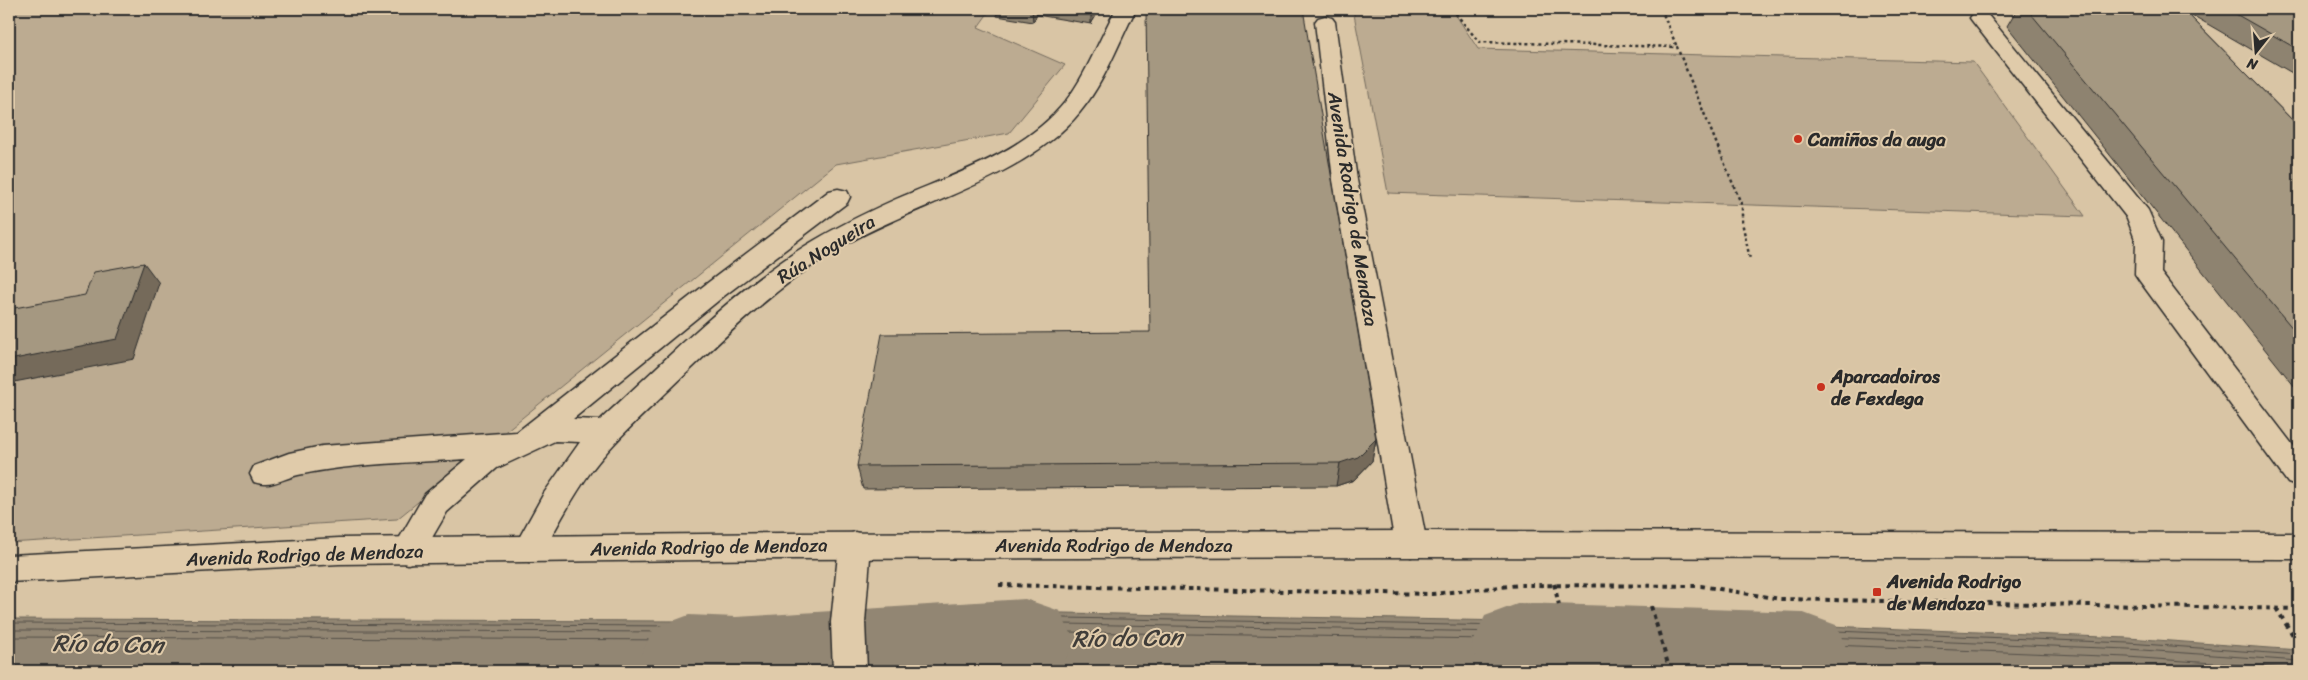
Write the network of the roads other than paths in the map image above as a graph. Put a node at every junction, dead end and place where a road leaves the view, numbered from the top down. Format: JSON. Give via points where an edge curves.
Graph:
{"nodes":[{"id":1,"x":1128,"y":17,"type":"edge"},
{"id":2,"x":1320,"y":18,"type":"edge"},
{"id":3,"x":1980,"y":18,"type":"dead end"},
{"id":4,"x":838,"y":197,"type":"dead end"},
{"id":5,"x":607,"y":432,"type":"junction"},
{"id":6,"x":524,"y":443,"type":"junction"},
{"id":7,"x":265,"y":474,"type":"dead end"},
{"id":8,"x":2299,"y":475,"type":"edge"},
{"id":9,"x":1411,"y":544,"type":"junction"},
{"id":10,"x":855,"y":545,"type":"junction"},
{"id":11,"x":2299,"y":546,"type":"edge"},
{"id":12,"x":529,"y":549,"type":"junction"},
{"id":13,"x":408,"y":551,"type":"junction"},
{"id":14,"x":9,"y":569,"type":"edge"},
{"id":15,"x":850,"y":671,"type":"edge"}],
"edges":[{"from":1,"to":5,"type":"street","name":"Rúa Nogueira","via":[[1081,96],[1060,122],[1018,151],[882,215],[785,272]]},
{"from":2,"to":9,"type":"street","name":"Avenida Rodrigo de Mendoza","via":[[1345,180]]},
{"from":3,"to":8,"type":"street","via":[[2139,216],[2149,242],[2148,274]]},
{"from":4,"to":6,"type":"street","via":[[715,290]]},
{"from":5,"to":6,"type":"street","via":[[552,430]]},
{"from":5,"to":12,"type":"street","name":"Rúa Nogueira","via":[[567,480]]},
{"from":6,"to":7,"type":"street","via":[[322,458]]},
{"from":6,"to":13,"type":"street","via":[[486,460],[436,503]]},
{"from":9,"to":10,"type":"street","name":"Avenida Rodrigo de Mendoza"},
{"from":9,"to":11,"type":"street","name":"Avenida Rodrigo de Mendoza"},
{"from":10,"to":12,"type":"street","name":"Avenida Rodrigo de Mendoza"},
{"from":10,"to":15,"type":"street","via":[[848,622]]},
{"from":12,"to":13,"type":"street","name":"Avenida Rodrigo de Mendoza"},
{"from":13,"to":14,"type":"street","name":"Avenida Rodrigo de Mendoza","via":[[339,551]]}]}
